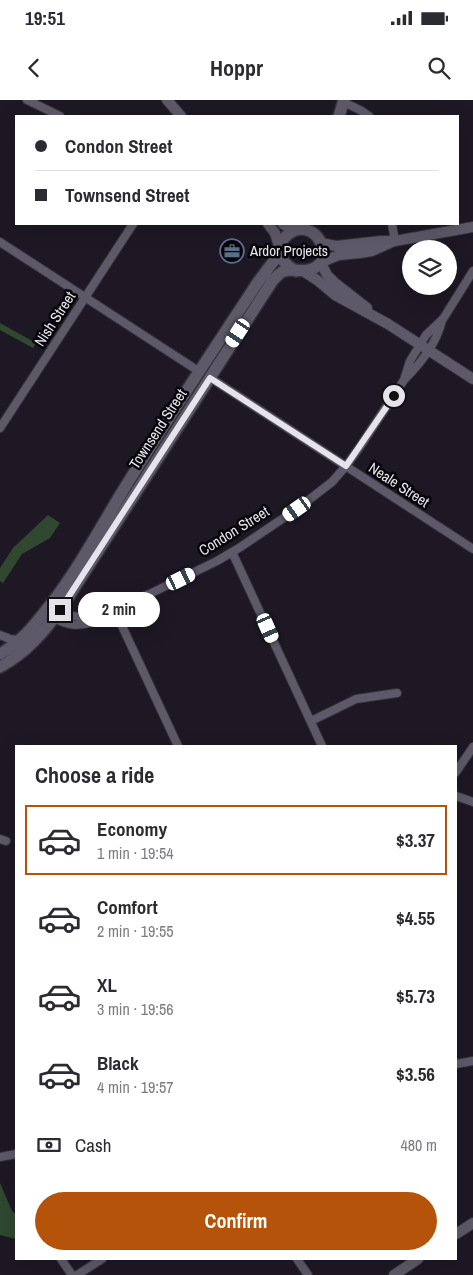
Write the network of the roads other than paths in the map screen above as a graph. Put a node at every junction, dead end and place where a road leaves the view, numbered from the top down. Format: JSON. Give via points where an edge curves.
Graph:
{"nodes":[{"id":1,"x":27,"y":100,"type":"edge"},
{"id":2,"x":167,"y":100,"type":"edge"},
{"id":3,"x":343,"y":101,"type":"edge"},
{"id":4,"x":58,"y":115,"type":"edge"},
{"id":5,"x":179,"y":115,"type":"edge"},
{"id":6,"x":338,"y":115,"type":"edge"},
{"id":7,"x":368,"y":115,"type":"edge"},
{"id":8,"x":132,"y":225,"type":"edge"},
{"id":9,"x":269,"y":225,"type":"edge"},
{"id":10,"x":319,"y":225,"type":"edge"},
{"id":11,"x":392,"y":225,"type":"edge"},
{"id":12,"x":299,"y":227,"type":"edge"},
{"id":13,"x":473,"y":227,"type":"edge"},
{"id":14,"x":319,"y":240,"type":"junction"},
{"id":15,"x":395,"y":241,"type":"junction"},
{"id":16,"x":0,"y":242,"type":"edge"},
{"id":17,"x":280,"y":248,"type":"junction"},
{"id":18,"x":321,"y":262,"type":"junction"},
{"id":19,"x":300,"y":271,"type":"junction"},
{"id":20,"x":473,"y":271,"type":"edge"},
{"id":21,"x":85,"y":297,"type":"junction"},
{"id":22,"x":388,"y":324,"type":"junction"},
{"id":23,"x":425,"y":347,"type":"junction"},
{"id":24,"x":205,"y":375,"type":"junction"},
{"id":25,"x":473,"y":379,"type":"edge"},
{"id":26,"x":1,"y":424,"type":"edge"},
{"id":27,"x":346,"y":466,"type":"junction"},
{"id":28,"x":473,"y":549,"type":"edge"},
{"id":29,"x":232,"y":552,"type":"junction"},
{"id":30,"x":115,"y":611,"type":"junction"},
{"id":31,"x":54,"y":612,"type":"junction"},
{"id":32,"x":0,"y":635,"type":"edge"},
{"id":33,"x":21,"y":640,"type":"junction"},
{"id":34,"x":1,"y":652,"type":"edge"},
{"id":35,"x":0,"y":667,"type":"edge"},
{"id":36,"x":397,"y":693,"type":"dead end"},
{"id":37,"x":311,"y":722,"type":"junction"},
{"id":38,"x":178,"y":745,"type":"edge"},
{"id":39,"x":322,"y":745,"type":"edge"},
{"id":40,"x":473,"y":746,"type":"edge"},
{"id":41,"x":457,"y":770,"type":"edge"},
{"id":42,"x":457,"y":796,"type":"edge"},
{"id":43,"x":473,"y":802,"type":"edge"},
{"id":44,"x":473,"y":1061,"type":"edge"},
{"id":45,"x":457,"y":1064,"type":"edge"},
{"id":46,"x":15,"y":1154,"type":"edge"},
{"id":47,"x":0,"y":1157,"type":"edge"},
{"id":48,"x":473,"y":1224,"type":"edge"},
{"id":49,"x":457,"y":1233,"type":"edge"},
{"id":50,"x":62,"y":1260,"type":"edge"},
{"id":51,"x":100,"y":1260,"type":"edge"},
{"id":52,"x":298,"y":1260,"type":"edge"},
{"id":53,"x":416,"y":1260,"type":"edge"},
{"id":54,"x":72,"y":1275,"type":"edge"},
{"id":55,"x":78,"y":1275,"type":"edge"},
{"id":56,"x":308,"y":1275,"type":"edge"},
{"id":57,"x":394,"y":1275,"type":"edge"}],
"edges":[{"from":1,"to":4,"type":"street"},
{"from":2,"to":5,"type":"street"},
{"from":3,"to":6,"type":"main road"},
{"from":3,"to":7,"type":"street"},
{"from":8,"to":21,"type":"street","name":"Nish Street"},
{"from":9,"to":17,"type":"street"},
{"from":10,"to":14,"type":"main road"},
{"from":11,"to":15,"type":"street"},
{"from":12,"to":14,"type":"main road","via":[[313,232]]},
{"from":12,"to":17,"type":"main road","via":[[285,236]]},
{"from":13,"to":15,"type":"street"},
{"from":14,"to":15,"type":"street","via":[[336,246]]},
{"from":14,"to":18,"type":"main road","via":[[323,253]]},
{"from":15,"to":18,"type":"street"},
{"from":16,"to":21,"type":"street","name":"Neale Street"},
{"from":17,"to":19,"type":"main road","via":[[284,263]]},
{"from":17,"to":24,"type":"main road","name":"Townsend Street"},
{"from":18,"to":19,"type":"main road","via":[[314,268]]},
{"from":18,"to":22,"type":"street","via":[[335,283]]},
{"from":19,"to":22,"type":"street","via":[[335,295]]},
{"from":19,"to":24,"type":"main road","name":"Townsend Street","via":[[282,272],[273,280]]},
{"from":20,"to":23,"type":"street","name":"Condon Street","via":[[442,319],[439,333]]},
{"from":21,"to":24,"type":"street","name":"Neale Street"},
{"from":21,"to":26,"type":"street","name":"Nish Street"},
{"from":22,"to":23,"type":"street"},
{"from":23,"to":25,"type":"street"},
{"from":23,"to":27,"type":"street","name":"Condon Street","via":[[417,367],[404,380]]},
{"from":24,"to":27,"type":"street","name":"Neale Street"},
{"from":24,"to":31,"type":"main road","name":"Townsend Street","via":[[124,490]]},
{"from":27,"to":28,"type":"street","name":"Neale Street"},
{"from":27,"to":29,"type":"street","name":"Condon Street","via":[[308,501]]},
{"from":29,"to":30,"type":"street","name":"Condon Street"},
{"from":29,"to":37,"type":"street"},
{"from":30,"to":31,"type":"street","name":"Condon Street","via":[[81,625],[68,624]]},
{"from":30,"to":38,"type":"street"},
{"from":31,"to":33,"type":"main road"},
{"from":31,"to":34,"type":"main road","via":[[17,650]]},
{"from":31,"to":35,"type":"main road","via":[[46,629],[32,644]]},
{"from":32,"to":33,"type":"street"},
{"from":33,"to":34,"type":"main road"},
{"from":36,"to":37,"type":"street","via":[[356,700]]},
{"from":37,"to":39,"type":"street"},
{"from":40,"to":41,"type":"street"},
{"from":42,"to":43,"type":"street"},
{"from":44,"to":45,"type":"street"},
{"from":46,"to":47,"type":"street"},
{"from":48,"to":49,"type":"street"},
{"from":50,"to":54,"type":"street"},
{"from":51,"to":55,"type":"street"},
{"from":52,"to":56,"type":"street"},
{"from":53,"to":57,"type":"street"}]}
